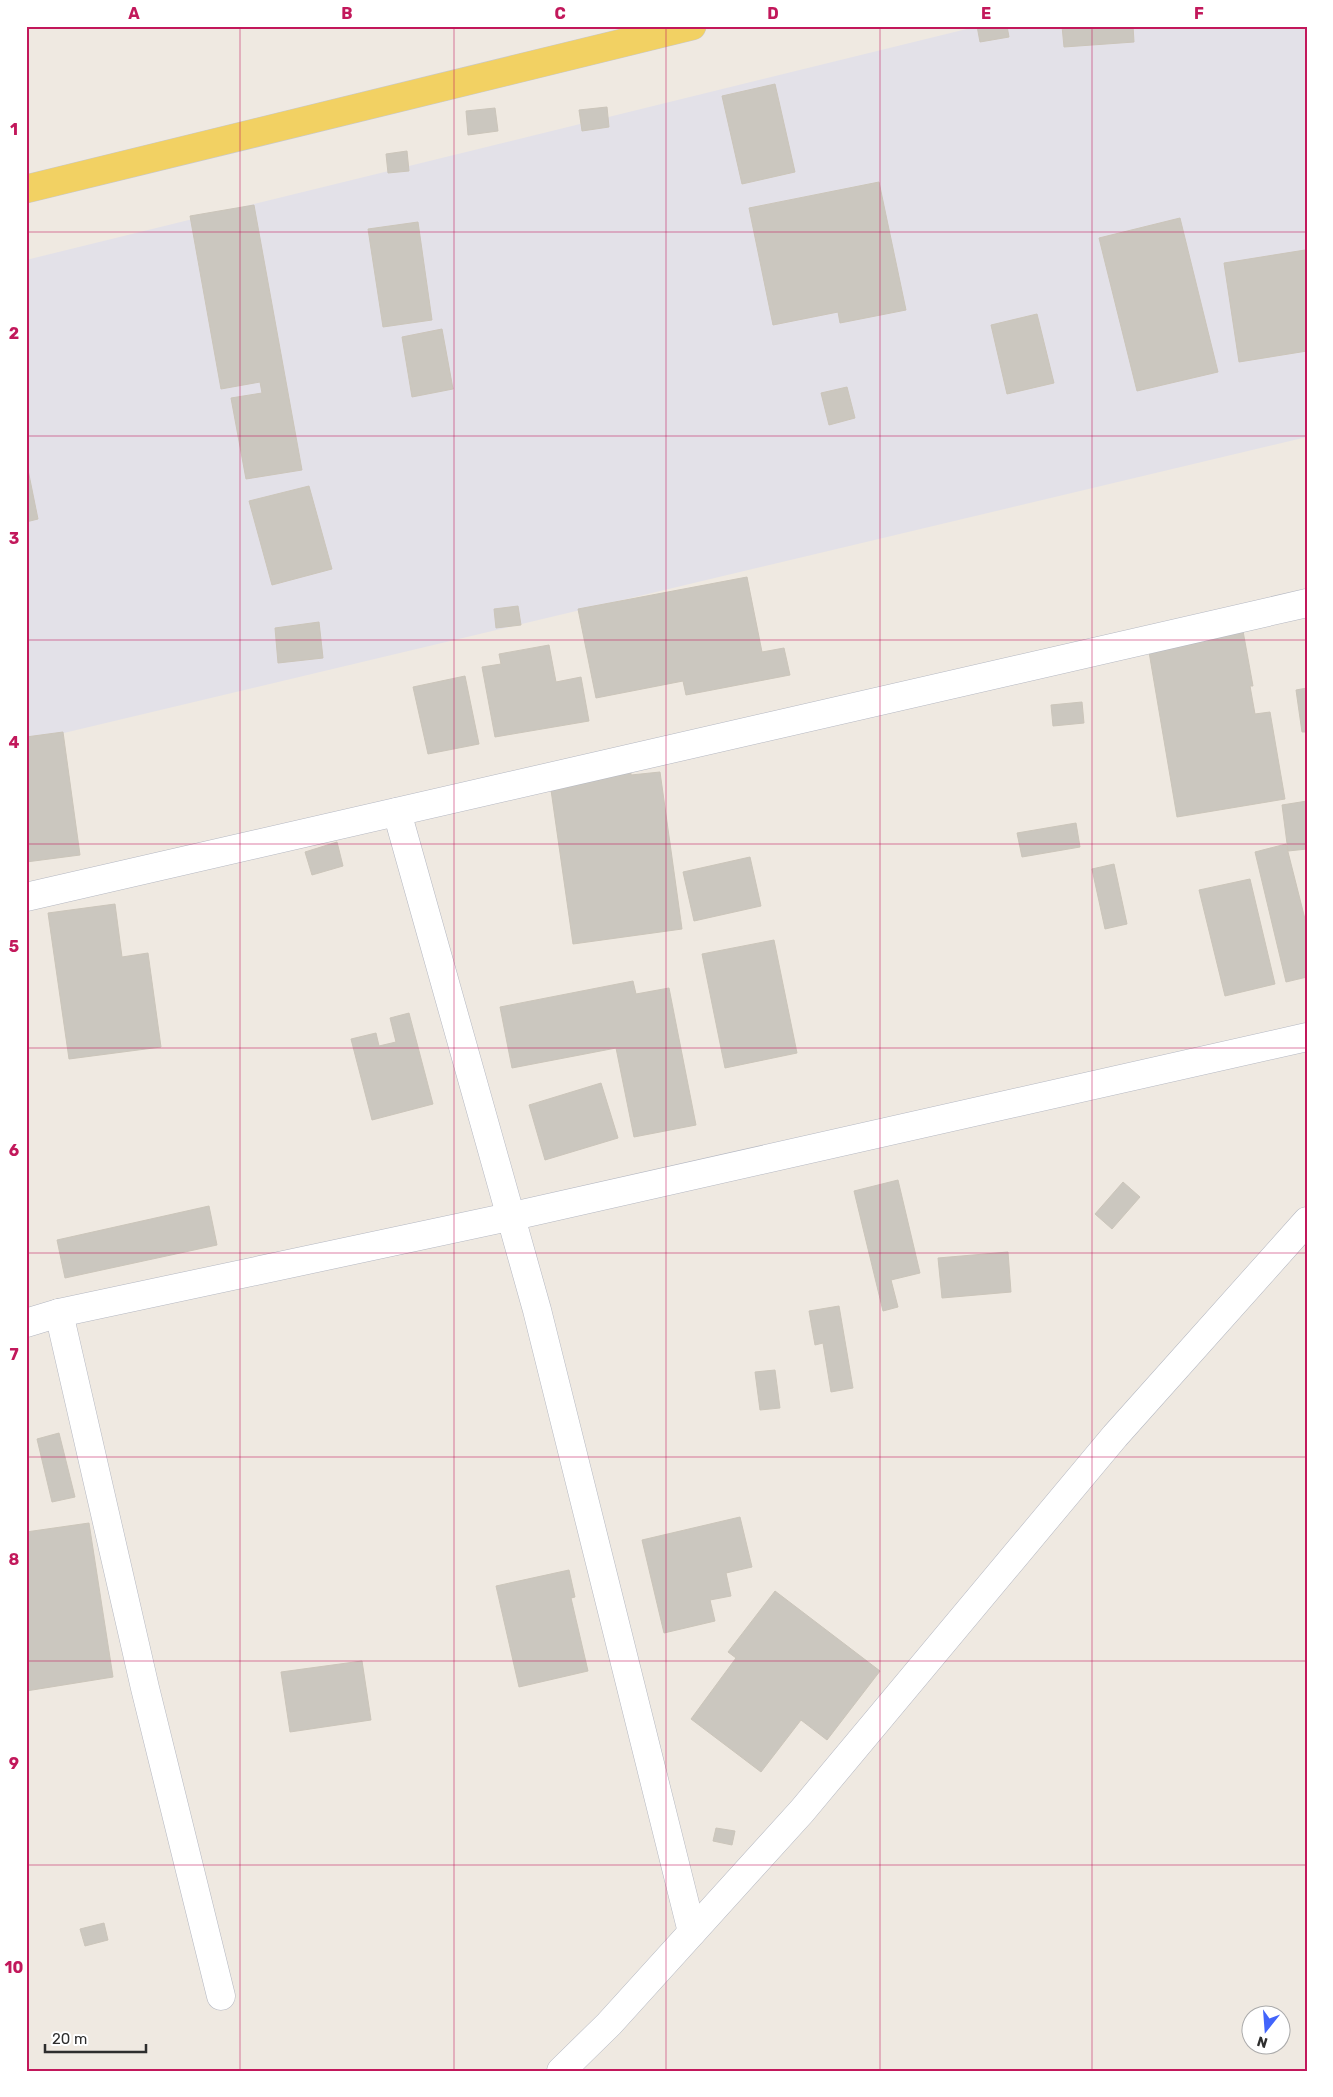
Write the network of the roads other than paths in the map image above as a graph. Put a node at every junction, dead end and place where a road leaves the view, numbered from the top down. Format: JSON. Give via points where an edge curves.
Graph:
{"nodes":[{"id":1,"x":692,"y":26,"type":"edge"},
{"id":2,"x":26,"y":189,"type":"edge"},
{"id":3,"x":1307,"y":603,"type":"edge"},
{"id":4,"x":397,"y":812,"type":"junction"},
{"id":5,"x":26,"y":897,"type":"edge"},
{"id":6,"x":1307,"y":1037,"type":"edge"},
{"id":7,"x":509,"y":1217,"type":"junction"},
{"id":8,"x":1307,"y":1221,"type":"edge"},
{"id":9,"x":59,"y":1313,"type":"junction"},
{"id":10,"x":26,"y":1323,"type":"edge"},
{"id":11,"x":692,"y":1932,"type":"junction"},
{"id":12,"x":220,"y":1996,"type":"dead end"},
{"id":13,"x":561,"y":2071,"type":"edge"}],
"edges":[{"from":1,"to":2,"type":"main road"},
{"from":3,"to":4,"type":"street"},
{"from":4,"to":5,"type":"street"},
{"from":4,"to":7,"type":"street"},
{"from":6,"to":7,"type":"street"},
{"from":7,"to":9,"type":"street"},
{"from":7,"to":11,"type":"street","via":[[537,1310]]},
{"from":8,"to":11,"type":"street","via":[[1115,1436],[802,1812]]},
{"from":9,"to":10,"type":"street"},
{"from":9,"to":12,"type":"street"},
{"from":11,"to":13,"type":"street","via":[[609,2024]]}]}
